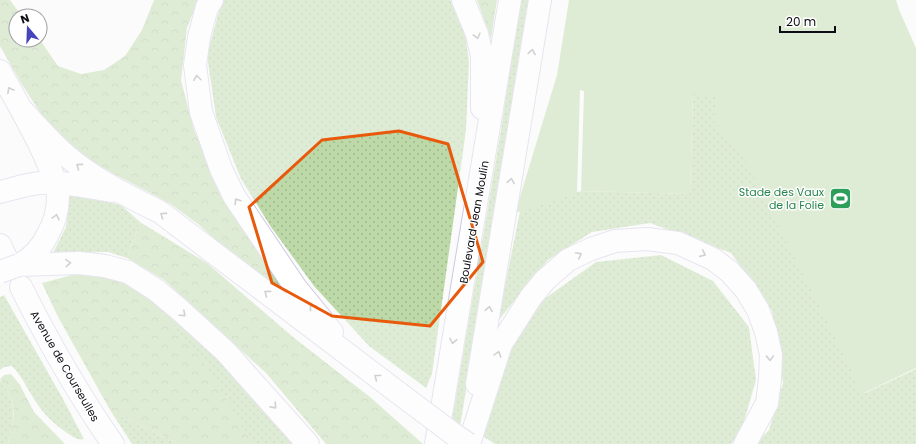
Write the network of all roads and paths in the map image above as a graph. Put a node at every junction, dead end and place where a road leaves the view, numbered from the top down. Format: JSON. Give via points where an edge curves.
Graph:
{"nodes":[{"id":1,"x":212,"y":0,"type":"edge"},
{"id":2,"x":463,"y":0,"type":"edge"},
{"id":3,"x":510,"y":0,"type":"edge"},
{"id":4,"x":540,"y":0,"type":"edge"},
{"id":5,"x":0,"y":71,"type":"edge"},
{"id":6,"x":20,"y":109,"type":"junction"},
{"id":7,"x":483,"y":164,"type":"junction"},
{"id":8,"x":55,"y":182,"type":"junction"},
{"id":9,"x":6,"y":190,"type":"edge"},
{"id":10,"x":124,"y":194,"type":"junction"},
{"id":11,"x":14,"y":261,"type":"edge"},
{"id":12,"x":20,"y":287,"type":"dead end"},
{"id":13,"x":354,"y":359,"type":"junction"},
{"id":14,"x":113,"y":444,"type":"edge"},
{"id":15,"x":308,"y":444,"type":"edge"},
{"id":16,"x":436,"y":444,"type":"edge"},
{"id":17,"x":468,"y":444,"type":"edge"},
{"id":18,"x":745,"y":444,"type":"edge"}],
"edges":[{"from":13,"to":1,"type":"main road","one_way":true,"via":[[296,288],[234,196],[221,169],[201,112],[195,65],[199,37],[207,7]]},
{"from":2,"to":7,"type":"main road","one_way":true,"via":[[477,34],[482,56]]},
{"from":3,"to":7,"type":"main road","name":"Boulevard Jean Moulin"},
{"from":17,"to":4,"type":"main road","one_way":true},
{"from":6,"to":5,"type":"main road","one_way":true},
{"from":6,"to":8,"type":"main road","via":[[41,147]]},
{"from":10,"to":6,"type":"main road","one_way":true,"via":[[68,157]]},
{"from":7,"to":16,"type":"main road","name":"Boulevard Jean Moulin","one_way":true},
{"from":8,"to":9,"type":"main road"},
{"from":8,"to":10,"type":"main road"},
{"from":11,"to":8,"type":"main road","one_way":true,"via":[[43,244],[54,224],[58,210]]},
{"from":13,"to":10,"type":"main road","one_way":true,"via":[[160,212]]},
{"from":11,"to":15,"type":"main road","one_way":true,"via":[[79,263],[128,272],[156,290],[226,352]]},
{"from":12,"to":14,"type":"main road","name":"Avenue de Courseulles","via":[[82,397]]},
{"from":17,"to":13,"type":"main road","one_way":true,"bridge":true},
{"from":17,"to":18,"type":"main road","one_way":true,"via":[[501,344],[531,297],[568,260],[615,241],[647,239],[678,243],[713,259],[730,272],[746,290],[758,310],[771,355],[770,379],[767,403]]}]}
